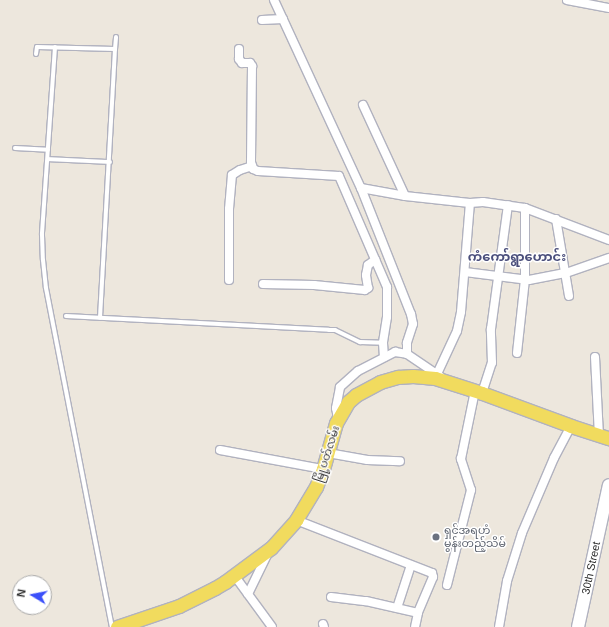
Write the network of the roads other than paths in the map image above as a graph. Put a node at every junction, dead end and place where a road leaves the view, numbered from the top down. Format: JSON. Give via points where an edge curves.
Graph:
{"nodes":[{"id":1,"x":274,"y":0,"type":"edge"},
{"id":2,"x":567,"y":0,"type":"edge"},
{"id":3,"x":609,"y":8,"type":"edge"},
{"id":4,"x":283,"y":18,"type":"junction"},
{"id":5,"x":262,"y":20,"type":"dead end"},
{"id":6,"x":116,"y":37,"type":"dead end"},
{"id":7,"x":55,"y":47,"type":"junction"},
{"id":8,"x":115,"y":49,"type":"junction"},
{"id":9,"x":239,"y":49,"type":"dead end"},
{"id":10,"x":36,"y":54,"type":"dead end"},
{"id":11,"x":363,"y":105,"type":"dead end"},
{"id":12,"x":15,"y":148,"type":"dead end"},
{"id":13,"x":48,"y":150,"type":"junction"},
{"id":14,"x":48,"y":159,"type":"junction"},
{"id":15,"x":110,"y":162,"type":"junction"},
{"id":16,"x":252,"y":166,"type":"junction"},
{"id":17,"x":360,"y":188,"type":"junction"},
{"id":18,"x":405,"y":196,"type":"junction"},
{"id":19,"x":470,"y":203,"type":"junction"},
{"id":20,"x":508,"y":205,"type":"junction"},
{"id":21,"x":525,"y":208,"type":"junction"},
{"id":22,"x":556,"y":219,"type":"junction"},
{"id":23,"x":609,"y":240,"type":"edge"},
{"id":24,"x":609,"y":258,"type":"edge"},
{"id":25,"x":375,"y":260,"type":"junction"},
{"id":26,"x":465,"y":272,"type":"junction"},
{"id":27,"x":566,"y":273,"type":"junction"},
{"id":28,"x":499,"y":275,"type":"junction"},
{"id":29,"x":525,"y":279,"type":"junction"},
{"id":30,"x":229,"y":280,"type":"dead end"},
{"id":31,"x":263,"y":284,"type":"dead end"},
{"id":32,"x":569,"y":296,"type":"dead end"},
{"id":33,"x":66,"y":316,"type":"dead end"},
{"id":34,"x":100,"y":318,"type":"junction"},
{"id":35,"x":383,"y":344,"type":"junction"},
{"id":36,"x":517,"y":353,"type":"dead end"},
{"id":37,"x":406,"y":354,"type":"junction"},
{"id":38,"x":384,"y":357,"type":"junction"},
{"id":39,"x":595,"y":357,"type":"dead end"},
{"id":40,"x":437,"y":374,"type":"junction"},
{"id":41,"x":449,"y":382,"type":"junction"},
{"id":42,"x":479,"y":392,"type":"junction"},
{"id":43,"x":338,"y":419,"type":"junction"},
{"id":44,"x":571,"y":426,"type":"junction"},
{"id":45,"x":604,"y":437,"type":"edge"},
{"id":46,"x":220,"y":450,"type":"dead end"},
{"id":47,"x":328,"y":453,"type":"junction"},
{"id":48,"x":400,"y":460,"type":"dead end"},
{"id":49,"x":323,"y":469,"type":"junction"},
{"id":50,"x":609,"y":485,"type":"edge"},
{"id":51,"x":296,"y":520,"type":"junction"},
{"id":52,"x":271,"y":548,"type":"junction"},
{"id":53,"x":411,"y":565,"type":"junction"},
{"id":54,"x":234,"y":575,"type":"junction"},
{"id":55,"x":447,"y":585,"type":"dead end"},
{"id":56,"x":248,"y":594,"type":"junction"},
{"id":57,"x":330,"y":597,"type":"dead end"},
{"id":58,"x":397,"y":608,"type":"junction"},
{"id":59,"x":418,"y":613,"type":"junction"},
{"id":60,"x":112,"y":627,"type":"edge"},
{"id":61,"x":117,"y":627,"type":"edge"},
{"id":62,"x":272,"y":627,"type":"edge"},
{"id":63,"x":415,"y":627,"type":"edge"},
{"id":64,"x":499,"y":627,"type":"edge"},
{"id":65,"x":578,"y":627,"type":"edge"}],
"edges":[{"from":1,"to":4,"type":"street"},
{"from":2,"to":3,"type":"street"},
{"from":4,"to":5,"type":"street"},
{"from":4,"to":17,"type":"street"},
{"from":6,"to":8,"type":"lane"},
{"from":7,"to":8,"type":"lane"},
{"from":7,"to":10,"type":"lane","via":[[37,47]]},
{"from":7,"to":13,"type":"lane"},
{"from":8,"to":15,"type":"lane"},
{"from":9,"to":16,"type":"street","via":[[242,63],[250,63],[252,66]]},
{"from":11,"to":18,"type":"street"},
{"from":12,"to":13,"type":"lane"},
{"from":13,"to":14,"type":"lane"},
{"from":14,"to":15,"type":"lane"},
{"from":14,"to":60,"type":"lane","via":[[42,235],[46,288]]},
{"from":15,"to":34,"type":"lane"},
{"from":16,"to":25,"type":"street","via":[[258,171],[340,176]]},
{"from":16,"to":30,"type":"street","via":[[232,175],[229,209]]},
{"from":17,"to":18,"type":"street"},
{"from":17,"to":37,"type":"street","via":[[411,314],[413,324]]},
{"from":18,"to":19,"type":"street"},
{"from":19,"to":20,"type":"street"},
{"from":19,"to":26,"type":"street"},
{"from":20,"to":21,"type":"street"},
{"from":20,"to":28,"type":"street"},
{"from":21,"to":22,"type":"street"},
{"from":21,"to":29,"type":"street"},
{"from":22,"to":23,"type":"street"},
{"from":22,"to":27,"type":"street"},
{"from":24,"to":27,"type":"street"},
{"from":25,"to":31,"type":"street","via":[[368,265],[368,288],[365,290]]},
{"from":25,"to":35,"type":"street","via":[[387,287],[387,317]]},
{"from":26,"to":28,"type":"street"},
{"from":26,"to":40,"type":"street","via":[[457,331]]},
{"from":27,"to":29,"type":"street"},
{"from":27,"to":32,"type":"street"},
{"from":28,"to":29,"type":"street"},
{"from":28,"to":42,"type":"street","via":[[491,329],[492,363]]},
{"from":29,"to":36,"type":"street"},
{"from":33,"to":34,"type":"lane"},
{"from":34,"to":35,"type":"lane","via":[[335,330],[360,342]]},
{"from":35,"to":38,"type":"street"},
{"from":37,"to":38,"type":"street","via":[[395,352]]},
{"from":37,"to":40,"type":"street"},
{"from":38,"to":43,"type":"street","via":[[358,371],[340,388],[336,408]]},
{"from":39,"to":45,"type":"street"},
{"from":40,"to":41,"type":"street"},
{"from":41,"to":42,"type":"main road","name":"မြို့ပတ်လမ်း"},
{"from":41,"to":43,"type":"main road","name":"မြို့ပတ်လမ်း","via":[[414,376],[389,379],[356,395],[348,402]]},
{"from":42,"to":44,"type":"main road","name":"မြို့ပတ်လမ်း"},
{"from":42,"to":55,"type":"street","via":[[461,460],[471,490]]},
{"from":43,"to":47,"type":"main road","name":"မြို့ပတ်လမ်း"},
{"from":44,"to":45,"type":"main road","name":"မြို့ပတ်လမ်း"},
{"from":44,"to":64,"type":"street","via":[[554,458],[522,533],[507,581]]},
{"from":46,"to":49,"type":"street"},
{"from":47,"to":48,"type":"street","via":[[367,460]]},
{"from":47,"to":49,"type":"main road","name":"မြို့ပတ်လမ်း"},
{"from":49,"to":51,"type":"main road","name":"မြို့ပတ်လမ်း","via":[[316,487]]},
{"from":50,"to":65,"type":"main road","name":"30th Street"},
{"from":51,"to":52,"type":"main road","name":"မြို့ပတ်လမ်း"},
{"from":51,"to":53,"type":"street"},
{"from":52,"to":54,"type":"main road","name":"မြို့ပတ်လမ်း"},
{"from":52,"to":56,"type":"street"},
{"from":53,"to":58,"type":"street"},
{"from":53,"to":59,"type":"street","via":[[433,574]]},
{"from":54,"to":56,"type":"street"},
{"from":54,"to":61,"type":"main road","name":"မြို့ပတ်လမ်း","via":[[179,606]]},
{"from":56,"to":62,"type":"street"},
{"from":57,"to":58,"type":"street","via":[[366,600]]},
{"from":58,"to":59,"type":"street"},
{"from":59,"to":63,"type":"street"}]}
